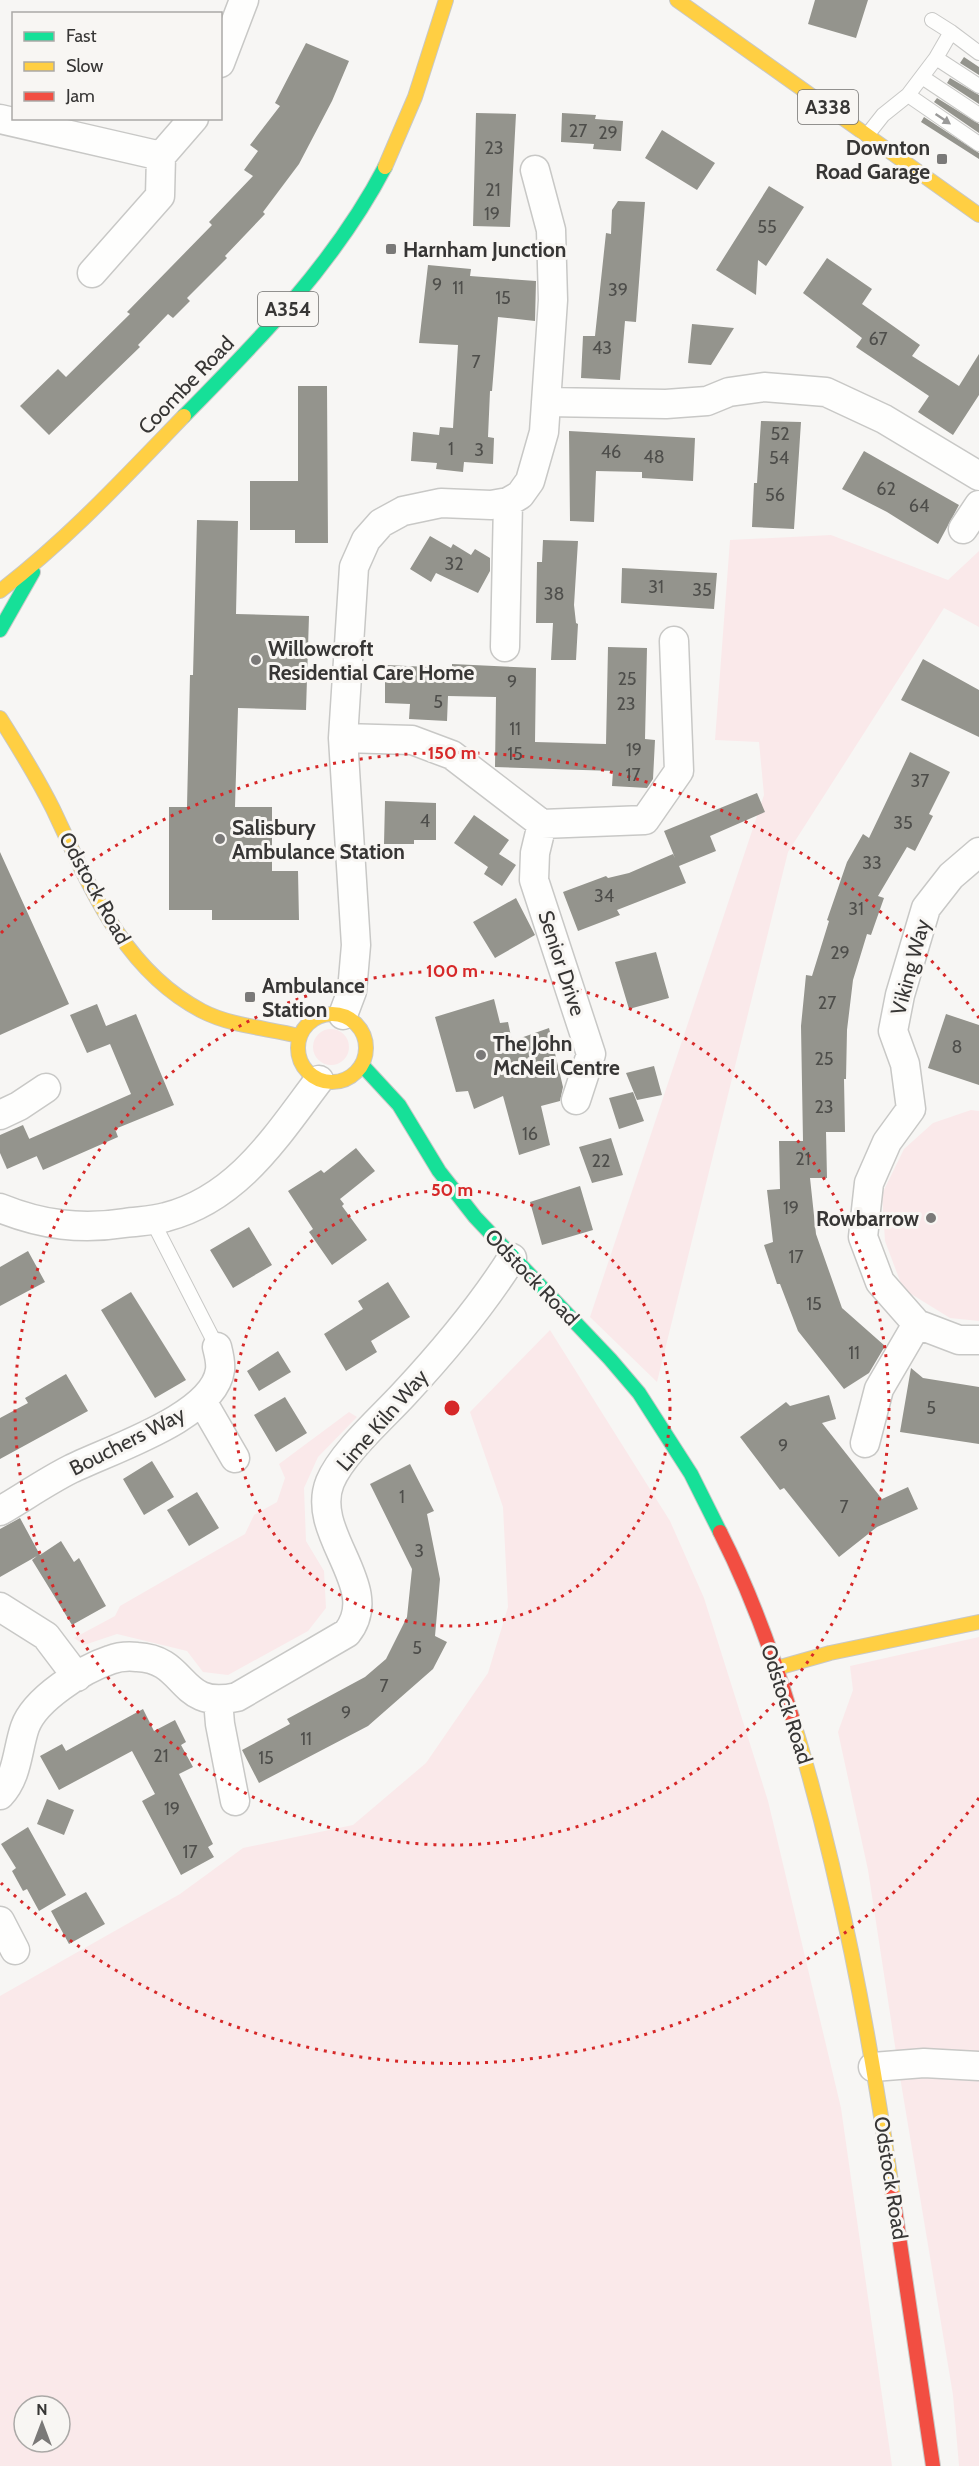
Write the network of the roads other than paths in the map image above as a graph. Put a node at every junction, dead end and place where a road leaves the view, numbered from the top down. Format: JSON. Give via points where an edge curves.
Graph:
{"nodes":[{"id":1,"x":244,"y":0,"type":"edge"},
{"id":2,"x":446,"y":0,"type":"edge"},
{"id":3,"x":677,"y":0,"type":"edge"},
{"id":4,"x":932,"y":20,"type":"dead end"},
{"id":5,"x":951,"y":33,"type":"junction"},
{"id":6,"x":979,"y":53,"type":"edge"},
{"id":7,"x":222,"y":58,"type":"edge"},
{"id":8,"x":936,"y":58,"type":"junction"},
{"id":9,"x":922,"y":77,"type":"junction"},
{"id":10,"x":979,"y":87,"type":"edge"},
{"id":11,"x":908,"y":95,"type":"junction"},
{"id":12,"x":979,"y":115,"type":"edge"},
{"id":13,"x":0,"y":118,"type":"edge"},
{"id":14,"x":192,"y":120,"type":"edge"},
{"id":15,"x":867,"y":135,"type":"junction"},
{"id":16,"x":979,"y":144,"type":"edge"},
{"id":17,"x":161,"y":156,"type":"junction"},
{"id":18,"x":535,"y":170,"type":"dead end"},
{"id":19,"x":973,"y":207,"type":"edge"},
{"id":20,"x":92,"y":273,"type":"dead end"},
{"id":21,"x":546,"y":402,"type":"junction"},
{"id":22,"x":979,"y":477,"type":"edge"},
{"id":23,"x":508,"y":502,"type":"junction"},
{"id":24,"x":979,"y":505,"type":"edge"},
{"id":25,"x":963,"y":529,"type":"dead end"},
{"id":26,"x":42,"y":558,"type":"junction"},
{"id":27,"x":0,"y":591,"type":"edge"},
{"id":28,"x":0,"y":630,"type":"edge"},
{"id":29,"x":674,"y":642,"type":"dead end"},
{"id":30,"x":505,"y":647,"type":"dead end"},
{"id":31,"x":0,"y":718,"type":"edge"},
{"id":32,"x":344,"y":738,"type":"junction"},
{"id":33,"x":542,"y":824,"type":"junction"},
{"id":34,"x":979,"y":852,"type":"edge"},
{"id":35,"x":343,"y":1015,"type":"junction"},
{"id":36,"x":299,"y":1036,"type":"junction"},
{"id":37,"x":362,"y":1065,"type":"junction"},
{"id":38,"x":319,"y":1080,"type":"junction"},
{"id":39,"x":46,"y":1088,"type":"dead end"},
{"id":40,"x":576,"y":1100,"type":"dead end"},
{"id":41,"x":0,"y":1115,"type":"edge"},
{"id":42,"x":0,"y":1208,"type":"edge"},
{"id":43,"x":152,"y":1220,"type":"junction"},
{"id":44,"x":512,"y":1258,"type":"junction"},
{"id":45,"x":917,"y":1324,"type":"junction"},
{"id":46,"x":979,"y":1341,"type":"edge"},
{"id":47,"x":217,"y":1347,"type":"joint"},
{"id":48,"x":202,"y":1401,"type":"junction"},
{"id":49,"x":865,"y":1443,"type":"dead end"},
{"id":50,"x":235,"y":1458,"type":"dead end"},
{"id":51,"x":0,"y":1511,"type":"edge"},
{"id":52,"x":0,"y":1606,"type":"edge"},
{"id":53,"x":979,"y":1622,"type":"edge"},
{"id":54,"x":777,"y":1668,"type":"junction"},
{"id":55,"x":77,"y":1677,"type":"junction"},
{"id":56,"x":218,"y":1700,"type":"junction"},
{"id":57,"x":0,"y":1795,"type":"edge"},
{"id":58,"x":236,"y":1801,"type":"dead end"},
{"id":59,"x":0,"y":1921,"type":"edge"},
{"id":60,"x":15,"y":1950,"type":"dead end"},
{"id":61,"x":979,"y":2066,"type":"edge"},
{"id":62,"x":873,"y":2067,"type":"junction"},
{"id":63,"x":933,"y":2466,"type":"edge"}],
"edges":[{"from":1,"to":7,"type":"street"},
{"from":2,"to":26,"type":"main road","name":"Coombe Road","number":"A354","via":[[393,150],[349,231],[303,291],[259,339]]},
{"from":3,"to":15,"type":"main road","number":"A338"},
{"from":4,"to":5,"type":"lane"},
{"from":5,"to":6,"type":"lane"},
{"from":5,"to":8,"type":"lane"},
{"from":8,"to":9,"type":"lane"},
{"from":8,"to":10,"type":"lane"},
{"from":9,"to":11,"type":"lane"},
{"from":9,"to":12,"type":"lane"},
{"from":11,"to":15,"type":"lane","via":[[882,115]]},
{"from":11,"to":16,"type":"lane","one_way":true},
{"from":13,"to":17,"type":"street"},
{"from":14,"to":17,"type":"street"},
{"from":15,"to":19,"type":"main road","number":"A338"},
{"from":17,"to":20,"type":"street","via":[[160,196]]},
{"from":18,"to":21,"type":"street","via":[[551,230],[554,300]]},
{"from":21,"to":22,"type":"street","via":[[707,401],[750,387],[826,392],[884,419]]},
{"from":21,"to":23,"type":"street","via":[[544,432],[530,481],[520,495]]},
{"from":23,"to":30,"type":"street"},
{"from":23,"to":32,"type":"street","via":[[441,503],[404,511],[381,524],[366,540],[354,567]]},
{"from":24,"to":25,"type":"street"},
{"from":26,"to":27,"type":"main road","name":"Coombe Road","number":"A354"},
{"from":26,"to":28,"type":"main road","name":"Coombe Road","number":"A354"},
{"from":29,"to":33,"type":"street","via":[[679,771],[645,820]]},
{"from":31,"to":36,"type":"main road","name":"Odstock Road","via":[[36,775],[107,916],[142,966],[176,995],[204,1012]]},
{"from":32,"to":33,"type":"street","via":[[412,740],[452,755]]},
{"from":32,"to":35,"type":"street","via":[[356,945],[352,991]]},
{"from":33,"to":40,"type":"street","name":"Senior Drive","via":[[534,880],[591,1054]]},
{"from":34,"to":45,"type":"street","name":"Viking Way","via":[[951,876],[926,908],[893,1031],[905,1064],[911,1109],[887,1142],[869,1184],[863,1237],[880,1282]]},
{"from":35,"to":36,"type":"main road","via":[[322,1014]]},
{"from":35,"to":37,"type":"main road","via":[[364,1036],[366,1056]]},
{"from":36,"to":38,"type":"main road","via":[[297,1047],[303,1066]]},
{"from":37,"to":38,"type":"main road","via":[[356,1073],[338,1082]]},
{"from":37,"to":44,"type":"main road","name":"Odstock Road","via":[[399,1105],[439,1171]]},
{"from":38,"to":43,"type":"street","via":[[279,1135],[239,1178],[185,1211]]},
{"from":39,"to":41,"type":"street"},
{"from":42,"to":43,"type":"street","via":[[65,1226]]},
{"from":43,"to":47,"type":"lane"},
{"from":44,"to":54,"type":"main road","name":"Odstock Road","via":[[610,1359],[669,1437],[739,1569]]},
{"from":44,"to":56,"type":"street","name":"Lime Kiln Way","via":[[468,1321],[349,1454],[330,1483],[328,1517],[358,1600],[354,1625],[348,1633],[237,1697]]},
{"from":45,"to":46,"type":"street","name":"Viking Way","via":[[959,1340]]},
{"from":45,"to":49,"type":"street","via":[[879,1389]]},
{"from":47,"to":48,"type":"street","name":"Bouchers Way","via":[[220,1371]]},
{"from":48,"to":50,"type":"street"},
{"from":48,"to":51,"type":"street","name":"Bouchers Way","via":[[139,1440],[74,1468]]},
{"from":52,"to":55,"type":"street","via":[[46,1636]]},
{"from":53,"to":54,"type":"main road"},
{"from":54,"to":62,"type":"main road","name":"Odstock Road","via":[[832,1866]]},
{"from":55,"to":56,"type":"street","via":[[112,1658],[147,1658],[167,1666],[200,1697]]},
{"from":55,"to":57,"type":"street","via":[[40,1703],[31,1715],[11,1779]]},
{"from":56,"to":58,"type":"street"},
{"from":59,"to":60,"type":"street"},
{"from":61,"to":62,"type":"street","via":[[924,2063]]},
{"from":62,"to":63,"type":"main road","name":"Odstock Road"}]}
